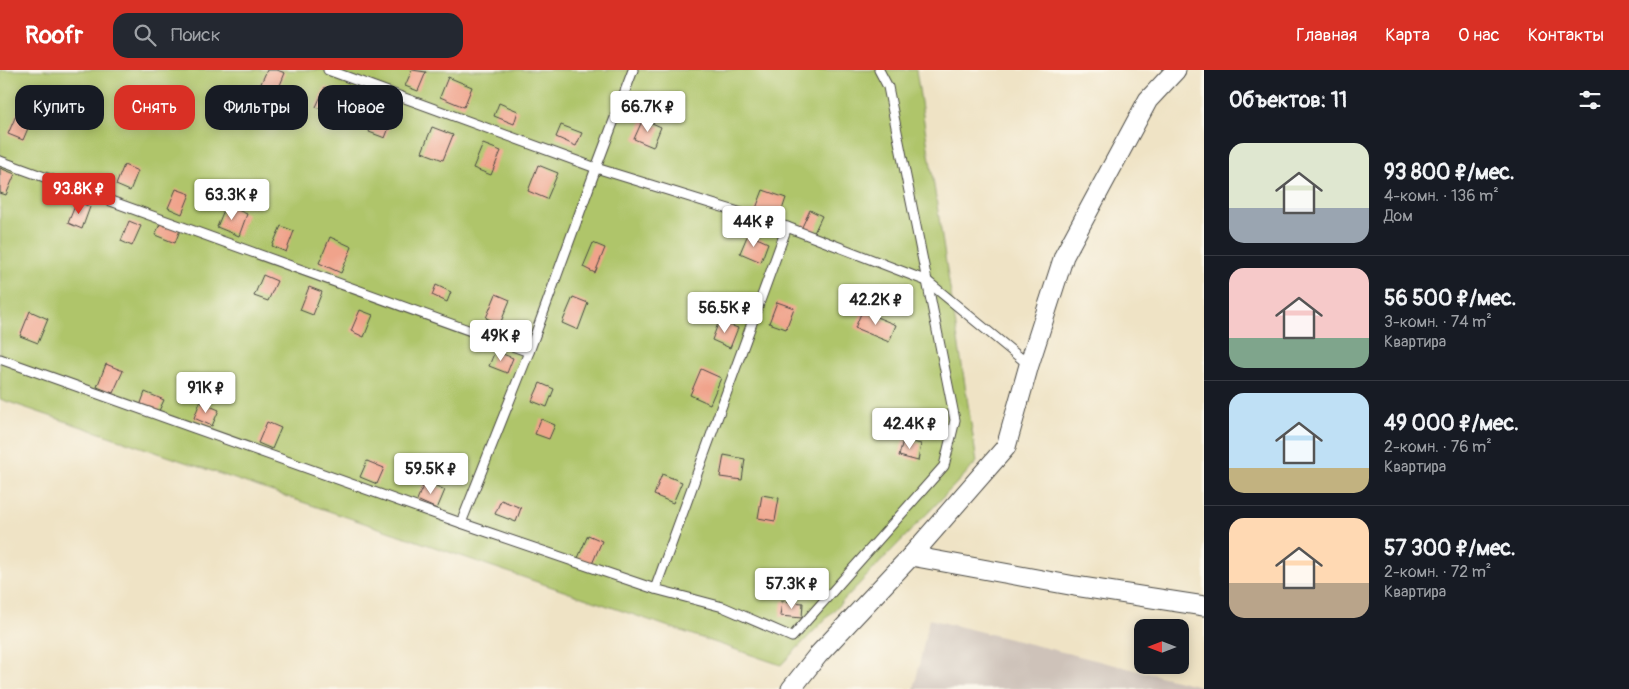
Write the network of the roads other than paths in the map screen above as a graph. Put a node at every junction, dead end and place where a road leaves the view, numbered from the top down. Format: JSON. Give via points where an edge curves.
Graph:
{"nodes":[{"id":1,"x":328,"y":70,"type":"edge"},
{"id":2,"x":633,"y":70,"type":"edge"},
{"id":3,"x":879,"y":70,"type":"edge"},
{"id":4,"x":1176,"y":70,"type":"edge"},
{"id":5,"x":0,"y":161,"type":"edge"},
{"id":6,"x":596,"y":168,"type":"junction"},
{"id":7,"x":787,"y":227,"type":"junction"},
{"id":8,"x":928,"y":281,"type":"junction"},
{"id":9,"x":529,"y":352,"type":"junction"},
{"id":10,"x":0,"y":359,"type":"edge"},
{"id":11,"x":1029,"y":365,"type":"junction"},
{"id":12,"x":461,"y":523,"type":"junction"},
{"id":13,"x":910,"y":556,"type":"junction"},
{"id":14,"x":655,"y":589,"type":"junction"},
{"id":15,"x":1204,"y":606,"type":"edge"},
{"id":16,"x":792,"y":689,"type":"edge"}],
"edges":[{"from":1,"to":6,"type":"lane"},
{"from":2,"to":6,"type":"lane"},
{"from":3,"to":8,"type":"lane","via":[[888,87]]},
{"from":4,"to":11,"type":"street","via":[[1148,100],[1064,256]]},
{"from":5,"to":9,"type":"lane"},
{"from":6,"to":7,"type":"lane"},
{"from":6,"to":9,"type":"lane"},
{"from":7,"to":8,"type":"lane"},
{"from":7,"to":14,"type":"lane"},
{"from":8,"to":11,"type":"lane"},
{"from":8,"to":14,"type":"lane","via":[[955,420],[944,466],[792,637],[723,607]]},
{"from":9,"to":12,"type":"lane"},
{"from":10,"to":12,"type":"lane"},
{"from":11,"to":13,"type":"street","via":[[1006,447]]},
{"from":12,"to":14,"type":"lane"},
{"from":13,"to":15,"type":"street"},
{"from":13,"to":16,"type":"street","via":[[818,655]]}]}
